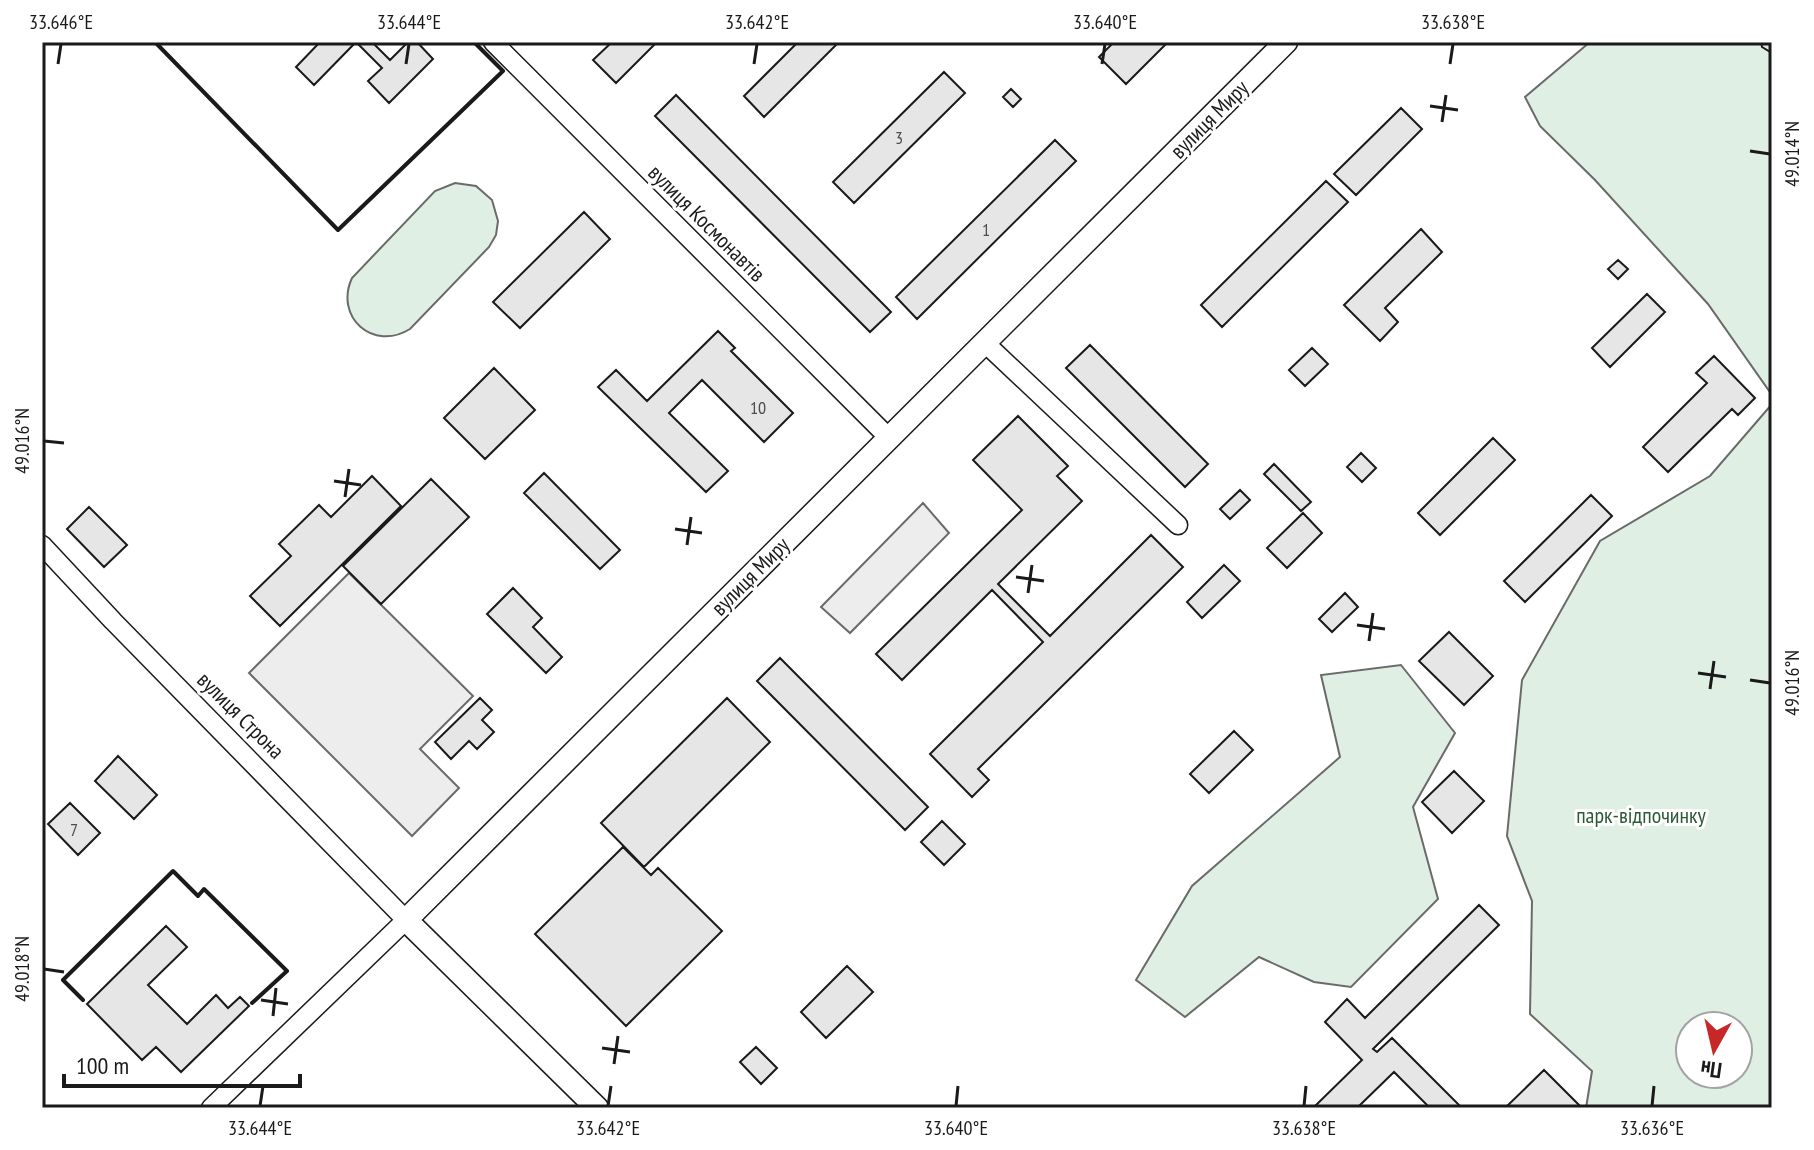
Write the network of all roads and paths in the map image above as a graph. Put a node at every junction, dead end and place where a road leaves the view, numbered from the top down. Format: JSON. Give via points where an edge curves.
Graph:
{"nodes":[{"id":1,"x":493,"y":42,"type":"edge"},
{"id":2,"x":1286,"y":42,"type":"edge"},
{"id":3,"x":984,"y":342,"type":"junction"},
{"id":4,"x":888,"y":437,"type":"junction"},
{"id":5,"x":1178,"y":525,"type":"dead end"},
{"id":6,"x":42,"y":545,"type":"edge"},
{"id":7,"x":406,"y":920,"type":"junction"},
{"id":8,"x":211,"y":1108,"type":"edge"},
{"id":9,"x":597,"y":1108,"type":"edge"}],
"edges":[{"from":1,"to":4,"type":"street","name":"вулиця Космонавтів"},
{"from":2,"to":3,"type":"main road","name":"вулиця Миру"},
{"from":3,"to":4,"type":"main road","name":"вулиця Миру"},
{"from":3,"to":5,"type":"street"},
{"from":4,"to":7,"type":"main road","name":"вулиця Миру"},
{"from":6,"to":7,"type":"street","name":"вулиця Строна"},
{"from":7,"to":8,"type":"street","name":"вулиця Миру"},
{"from":7,"to":9,"type":"main road"}]}
